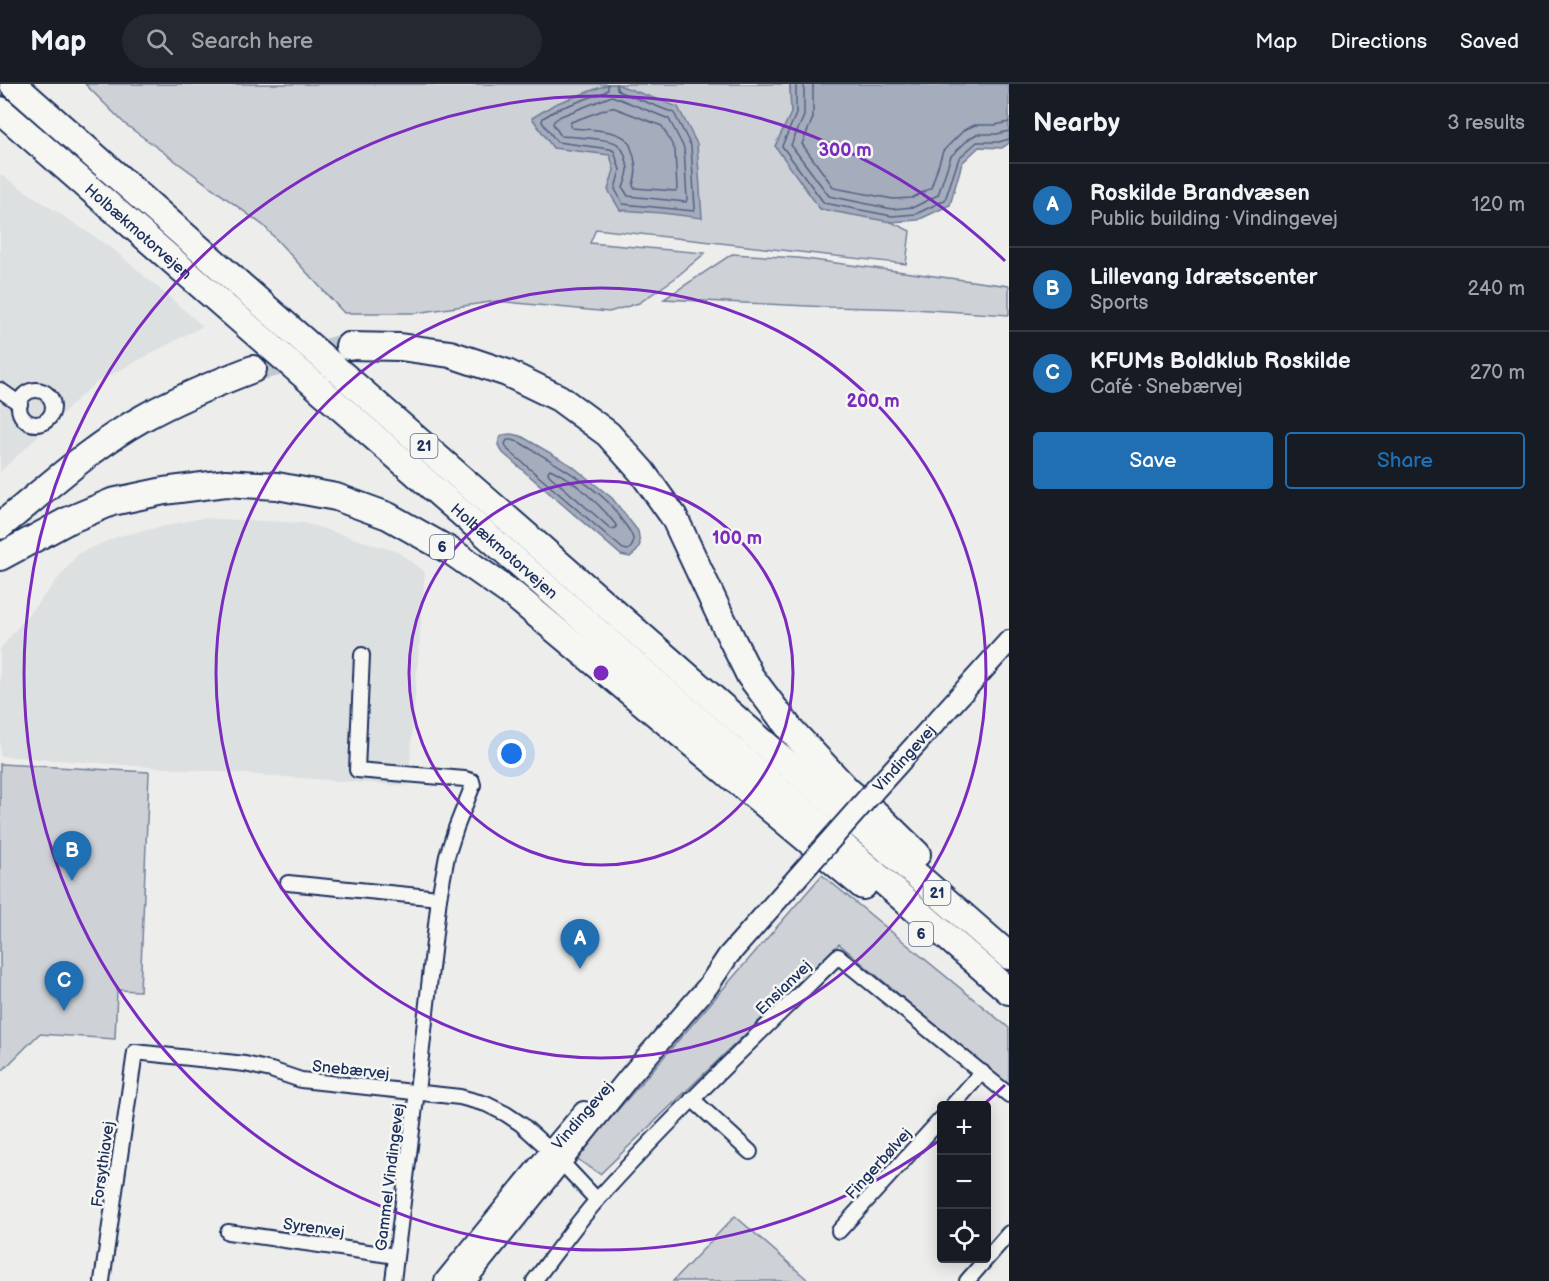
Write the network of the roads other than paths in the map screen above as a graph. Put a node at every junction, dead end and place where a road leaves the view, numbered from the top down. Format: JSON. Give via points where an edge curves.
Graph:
{"nodes":[{"id":1,"x":14,"y":84,"type":"edge"},
{"id":2,"x":0,"y":110,"type":"edge"},
{"id":3,"x":349,"y":346,"type":"tunnel mouth"},
{"id":4,"x":253,"y":369,"type":"tunnel mouth"},
{"id":5,"x":0,"y":390,"type":"edge"},
{"id":6,"x":20,"y":404,"type":"dead end"},
{"id":7,"x":0,"y":526,"type":"edge"},
{"id":8,"x":0,"y":557,"type":"edge"},
{"id":9,"x":1009,"y":640,"type":"edge"},
{"id":10,"x":362,"y":655,"type":"dead end"},
{"id":11,"x":288,"y":883,"type":"dead end"},
{"id":12,"x":439,"y":898,"type":"junction"},
{"id":13,"x":1009,"y":949,"type":"edge"},
{"id":14,"x":1009,"y":956,"type":"edge"},
{"id":15,"x":1009,"y":991,"type":"edge"},
{"id":16,"x":1009,"y":1004,"type":"edge"},
{"id":17,"x":135,"y":1052,"type":"joint"},
{"id":18,"x":982,"y":1072,"type":"junction"},
{"id":19,"x":417,"y":1092,"type":"junction"},
{"id":20,"x":1009,"y":1095,"type":"edge"},
{"id":21,"x":692,"y":1099,"type":"junction"},
{"id":22,"x":956,"y":1101,"type":"edge"},
{"id":23,"x":937,"y":1124,"type":"edge"},
{"id":24,"x":750,"y":1152,"type":"dead end"},
{"id":25,"x":556,"y":1156,"type":"junction"},
{"id":26,"x":597,"y":1200,"type":"junction"},
{"id":27,"x":228,"y":1232,"type":"dead end"},
{"id":28,"x":839,"y":1232,"type":"dead end"},
{"id":29,"x":1009,"y":1233,"type":"edge"},
{"id":30,"x":396,"y":1256,"type":"junction"},
{"id":31,"x":538,"y":1279,"type":"edge"},
{"id":32,"x":102,"y":1281,"type":"edge"},
{"id":33,"x":393,"y":1281,"type":"edge"},
{"id":34,"x":445,"y":1281,"type":"edge"},
{"id":35,"x":465,"y":1281,"type":"edge"},
{"id":36,"x":967,"y":1281,"type":"edge"}],
"edges":[{"from":1,"to":14,"type":"highway","name":"Holbækmotorvejen","number":"21"},
{"from":2,"to":15,"type":"highway","name":"Holbækmotorvejen","number":"21"},
{"from":3,"to":13,"type":"highway","via":[[400,347],[450,354],[507,373],[559,398],[608,434],[674,517],[750,676],[790,729],[847,790],[957,892]]},
{"from":4,"to":7,"type":"highway","via":[[142,418],[93,451]]},
{"from":5,"to":6,"type":"street"},
{"from":8,"to":16,"type":"highway","number":"6","via":[[112,502],[226,483],[277,486],[336,497],[388,516],[452,552],[515,596]]},
{"from":9,"to":25,"type":"main road","name":"Vindingevej","bridge":true,"via":[[728,956],[701,980]]},
{"from":10,"to":12,"type":"street","name":"Gammel Vindingevej","via":[[357,770],[472,782],[447,856]]},
{"from":11,"to":12,"type":"street"},
{"from":12,"to":19,"type":"street","name":"Gammel Vindingevej"},
{"from":17,"to":19,"type":"street","name":"Snebærvej","via":[[245,1064],[301,1080]]},
{"from":17,"to":32,"type":"street","name":"Forsythiavej"},
{"from":18,"to":20,"type":"street","name":"Ensianvej"},
{"from":18,"to":21,"type":"street","name":"Ensianvej","via":[[838,956]]},
{"from":18,"to":22,"type":"street"},
{"from":19,"to":25,"type":"street","name":"Snebærvej","via":[[486,1104],[521,1124]]},
{"from":19,"to":30,"type":"street","name":"Gammel Vindingevej"},
{"from":21,"to":24,"type":"street"},
{"from":21,"to":26,"type":"street","name":"Ensianvej"},
{"from":23,"to":28,"type":"street","name":"Fingerbølvej"},
{"from":25,"to":26,"type":"street","name":"Snebærvej"},
{"from":25,"to":34,"type":"main road","name":"Vindingevej"},
{"from":25,"to":35,"type":"main road","name":"Vindingevej"},
{"from":26,"to":31,"type":"street","name":"Ensianvej"},
{"from":27,"to":30,"type":"street","name":"Syrenvej"},
{"from":29,"to":36,"type":"street"},
{"from":30,"to":33,"type":"street","name":"Gammel Vindingevej"}]}
